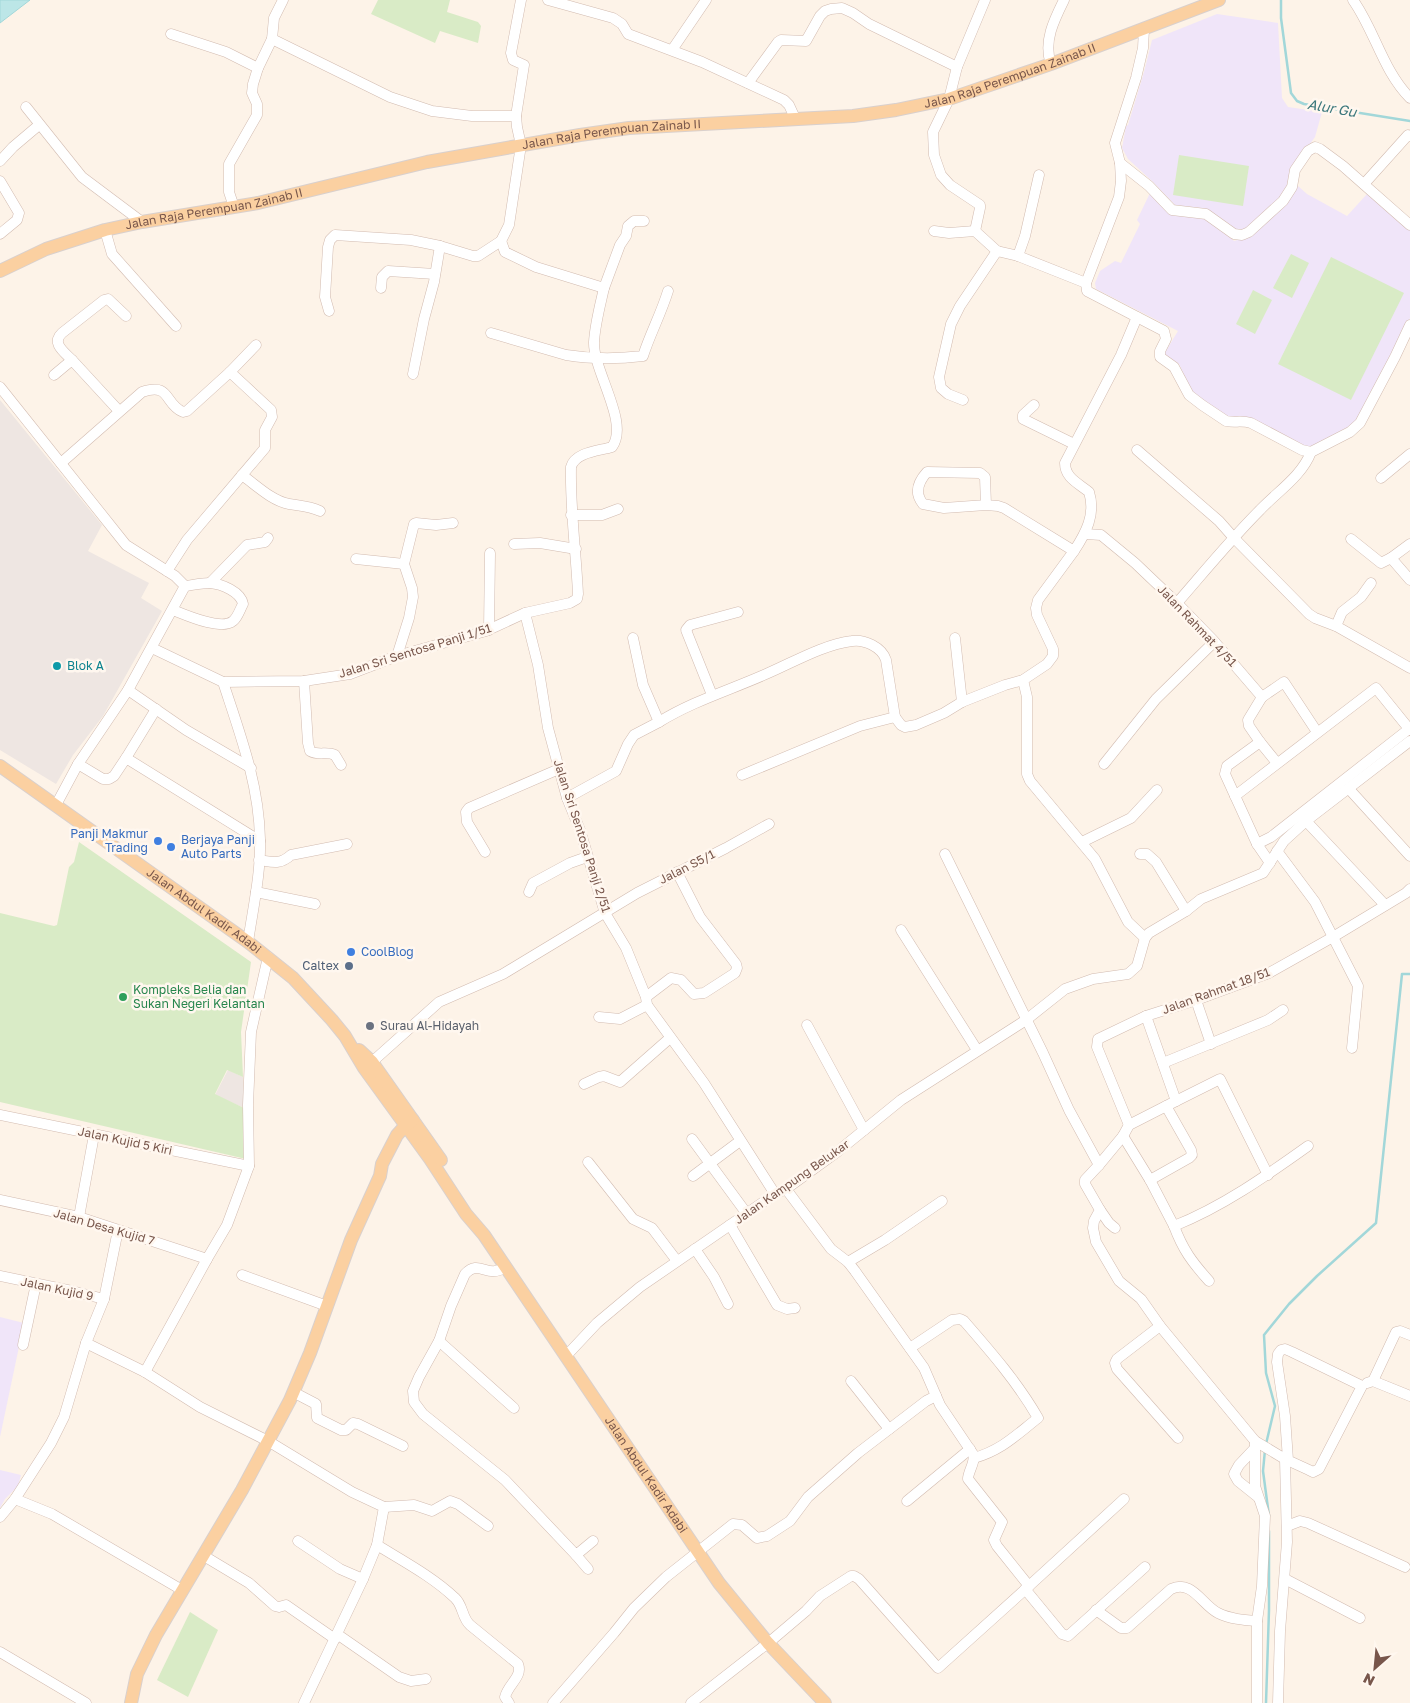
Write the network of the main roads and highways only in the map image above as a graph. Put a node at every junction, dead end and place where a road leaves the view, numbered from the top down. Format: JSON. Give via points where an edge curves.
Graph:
{"nodes":[{"id":1,"x":1219,"y":0,"type":"edge"},
{"id":2,"x":1190,"y":5,"type":"edge"},
{"id":3,"x":0,"y":271,"type":"edge"},
{"id":4,"x":0,"y":766,"type":"edge"},
{"id":5,"x":345,"y":1036,"type":"junction"},
{"id":6,"x":411,"y":1125,"type":"junction"},
{"id":7,"x":131,"y":1703,"type":"edge"},
{"id":8,"x":825,"y":1703,"type":"edge"}],
"edges":[{"from":1,"to":2,"type":"main road","name":"Jalan Raja Perempuan Zainab II"},
{"from":2,"to":3,"type":"main road","name":"Jalan Raja Perempuan Zainab II","via":[[1144,29],[949,99],[863,115],[629,128],[427,162],[258,203],[105,230],[46,249]]},
{"from":4,"to":5,"type":"main road","name":"Jalan Abdul Kadir Adabi","via":[[268,957],[312,997]]},
{"from":5,"to":6,"type":"main road","name":"Jalan Abdul Kadir Adabi","via":[[364,1068]]},
{"from":5,"to":6,"type":"main road","name":"Jalan Abdul Kadir Adabi","via":[[372,1062]]},
{"from":6,"to":7,"type":"main road","via":[[397,1135],[382,1164],[380,1176],[351,1240],[293,1392],[204,1556],[156,1635],[137,1674]]},
{"from":6,"to":8,"type":"main road","name":"Jalan Abdul Kadir Adabi","via":[[473,1210],[484,1235],[719,1583],[768,1643]]}]}
